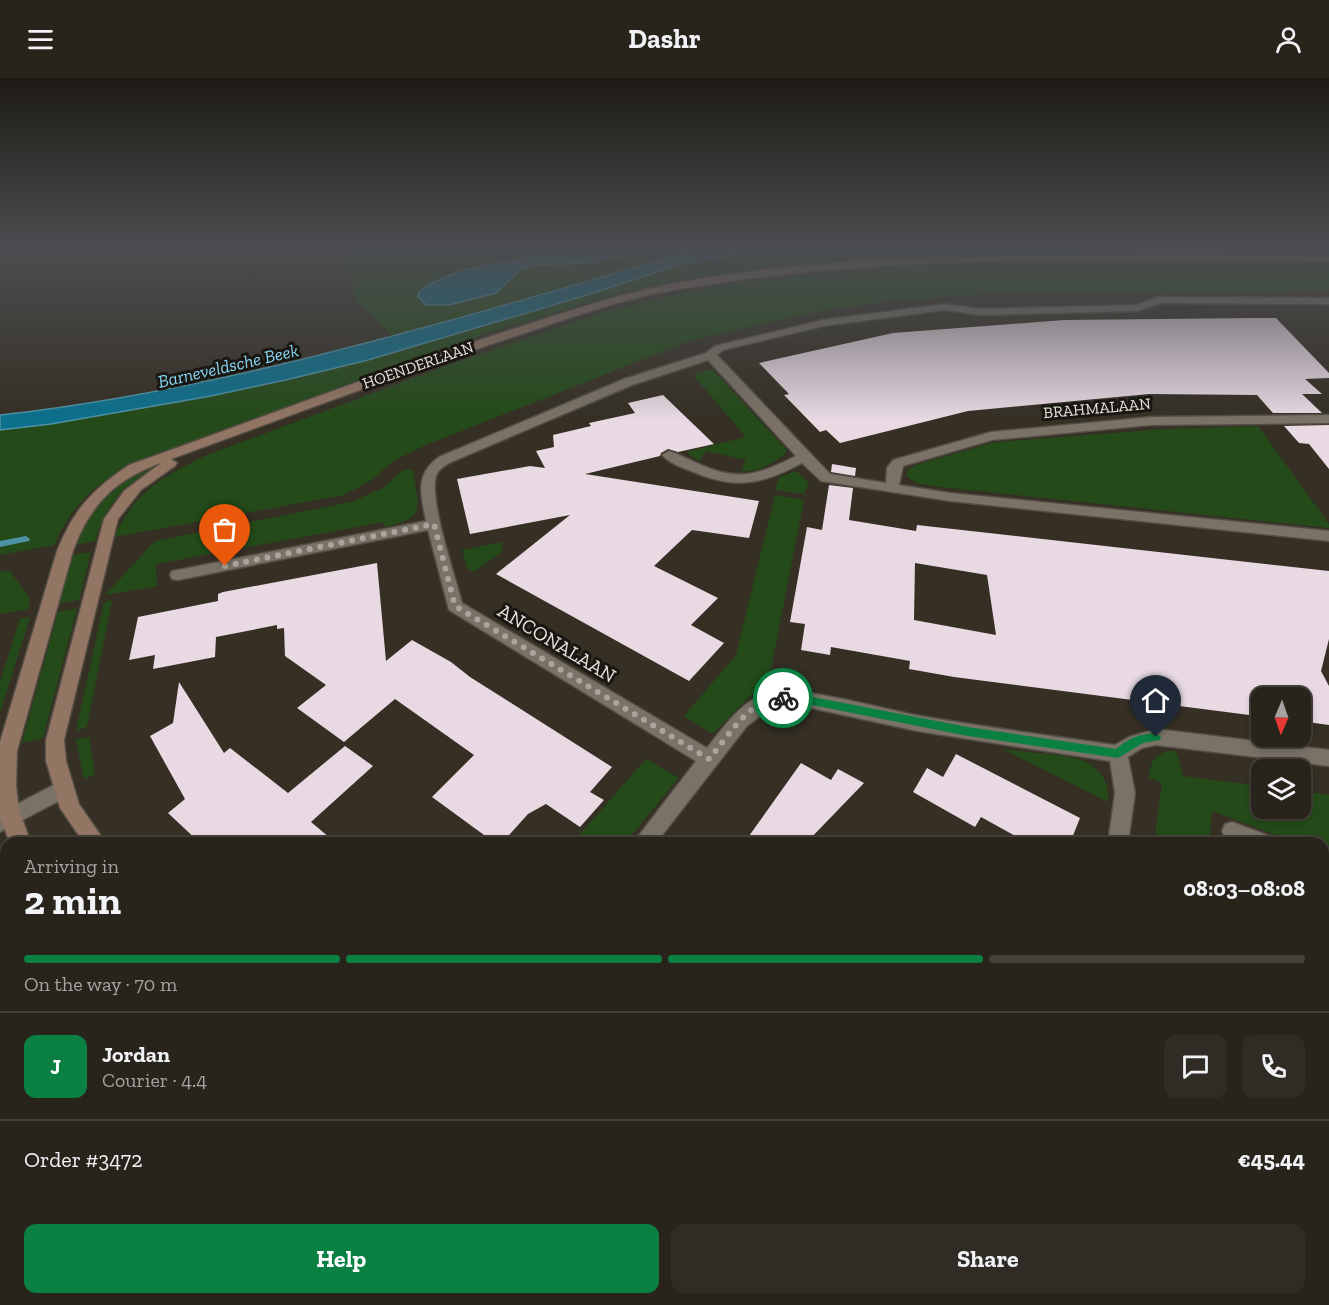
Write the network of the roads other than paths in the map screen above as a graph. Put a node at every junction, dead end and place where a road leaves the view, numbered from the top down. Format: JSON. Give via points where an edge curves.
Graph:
{"nodes":[{"id":1,"x":597,"y":306,"type":"edge"},
{"id":2,"x":1143,"y":306,"type":"edge"},
{"id":3,"x":710,"y":355,"type":"junction"},
{"id":4,"x":1329,"y":419,"type":"edge"},
{"id":5,"x":192,"y":449,"type":"junction"},
{"id":6,"x":669,"y":455,"type":"dead end"},
{"id":7,"x":805,"y":457,"type":"junction"},
{"id":8,"x":892,"y":488,"type":"junction"},
{"id":9,"x":434,"y":524,"type":"junction"},
{"id":10,"x":1329,"y":536,"type":"edge"},
{"id":11,"x":178,"y":575,"type":"dead end"},
{"id":12,"x":1118,"y":754,"type":"junction"},
{"id":13,"x":1329,"y":758,"type":"edge"},
{"id":14,"x":709,"y":759,"type":"junction"},
{"id":15,"x":63,"y":789,"type":"junction"},
{"id":16,"x":5,"y":820,"type":"edge"},
{"id":17,"x":1232,"y":831,"type":"dead end"},
{"id":18,"x":17,"y":837,"type":"edge"},
{"id":19,"x":92,"y":837,"type":"edge"},
{"id":20,"x":648,"y":837,"type":"edge"},
{"id":21,"x":1119,"y":837,"type":"edge"},
{"id":22,"x":1248,"y":837,"type":"edge"}],
"edges":[{"from":1,"to":5,"type":"street","name":"HOENDERLAAN","via":[[448,354]]},
{"from":2,"to":3,"type":"street","name":"ANCONALAAN","via":[[981,312],[945,307],[884,313],[788,330],[727,345]]},
{"from":3,"to":7,"type":"street"},
{"from":3,"to":9,"type":"street","name":"ANCONALAAN","via":[[628,382],[444,460],[433,468],[427,480]]},
{"from":4,"to":8,"type":"street","name":"BRAHMALAAN","via":[[1157,421],[991,436],[898,463]]},
{"from":5,"to":15,"type":"street","name":"HOENDERLAAN","via":[[132,489],[111,519],[55,740]]},
{"from":5,"to":16,"type":"street","name":"HOENDERLAAN","via":[[134,468],[87,505],[74,524],[7,751]]},
{"from":6,"to":7,"type":"street","via":[[702,472],[751,479]]},
{"from":7,"to":8,"type":"street","via":[[826,478]]},
{"from":8,"to":10,"type":"street"},
{"from":9,"to":11,"type":"street"},
{"from":9,"to":14,"type":"street","name":"ANCONALAAN","via":[[455,606]]},
{"from":12,"to":13,"type":"street","via":[[1141,738],[1156,737]]},
{"from":12,"to":14,"type":"street","via":[[780,698],[770,699],[748,713]]},
{"from":12,"to":21,"type":"street","via":[[1125,793]]},
{"from":14,"to":20,"type":"street"},
{"from":15,"to":16,"type":"street"},
{"from":15,"to":19,"type":"street","name":"HOENDERLAAN","via":[[70,808]]},
{"from":16,"to":18,"type":"street","name":"HOENDERLAAN"},
{"from":17,"to":22,"type":"street"}]}
